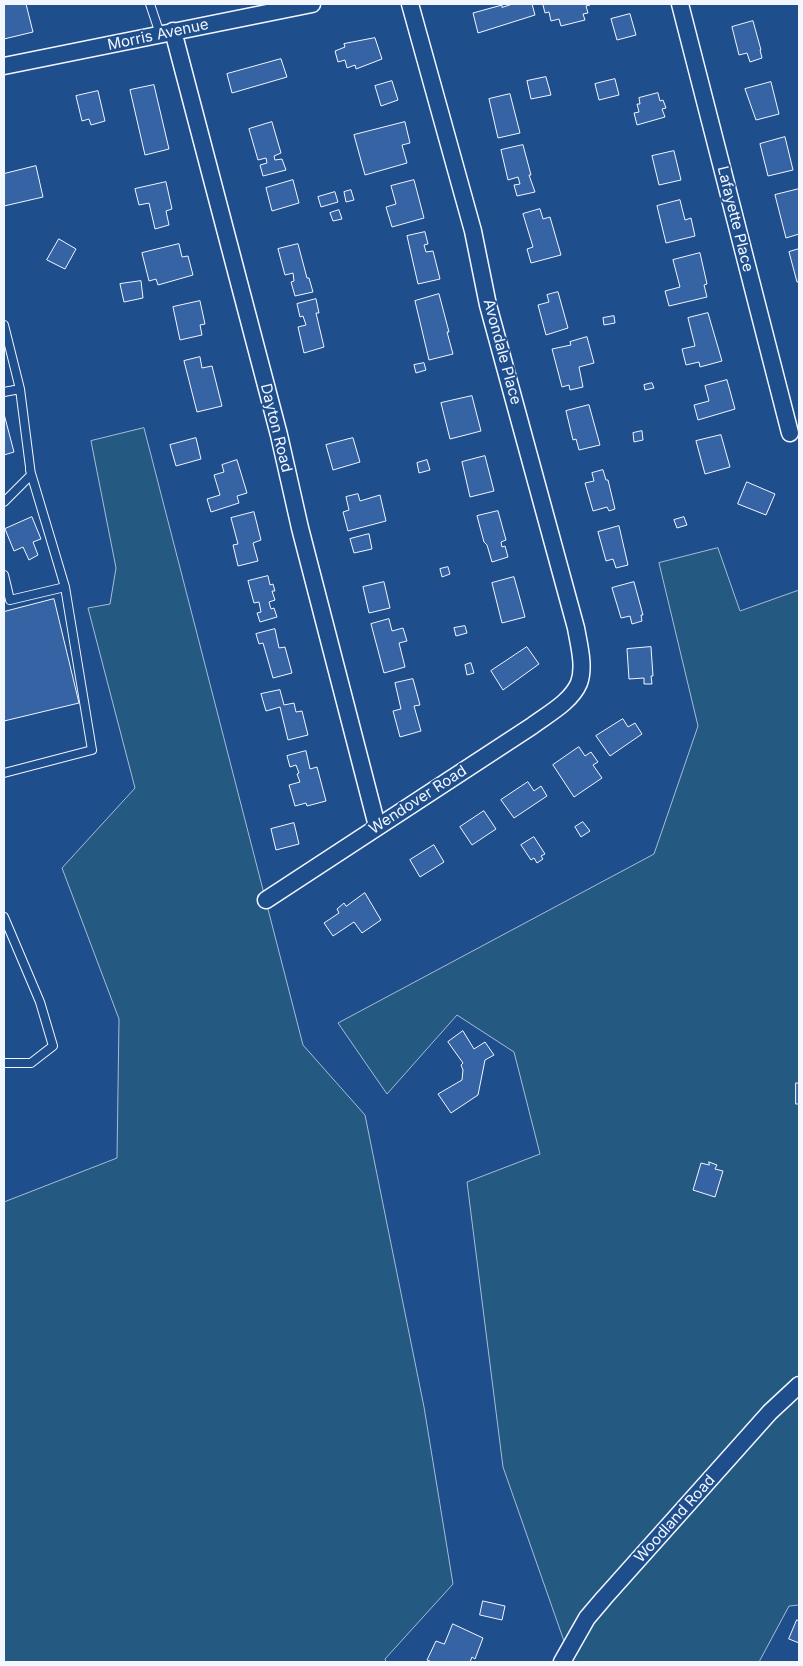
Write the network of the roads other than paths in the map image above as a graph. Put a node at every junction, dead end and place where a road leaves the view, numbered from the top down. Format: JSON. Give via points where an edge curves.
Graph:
{"nodes":[{"id":1,"x":150,"y":4,"type":"edge"},
{"id":2,"x":312,"y":4,"type":"edge"},
{"id":3,"x":410,"y":4,"type":"edge"},
{"id":4,"x":680,"y":4,"type":"edge"},
{"id":5,"x":166,"y":33,"type":"junction"},
{"id":6,"x":4,"y":66,"type":"edge"},
{"id":7,"x":4,"y":325,"type":"edge"},
{"id":8,"x":20,"y":389,"type":"junction"},
{"id":9,"x":4,"y":392,"type":"edge"},
{"id":10,"x":790,"y":433,"type":"dead end"},
{"id":11,"x":30,"y":470,"type":"junction"},
{"id":12,"x":4,"y":502,"type":"edge"},
{"id":13,"x":4,"y":575,"type":"edge"},
{"id":14,"x":65,"y":587,"type":"junction"},
{"id":15,"x":568,"y":699,"type":"joint"},
{"id":16,"x":4,"y":773,"type":"edge"},
{"id":17,"x":376,"y":826,"type":"junction"},
{"id":18,"x":266,"y":900,"type":"dead end"},
{"id":19,"x":4,"y":917,"type":"edge"},
{"id":20,"x":4,"y":1063,"type":"edge"},
{"id":21,"x":799,"y":1385,"type":"edge"},
{"id":22,"x":562,"y":1662,"type":"edge"}],
"edges":[{"from":1,"to":5,"type":"lane"},
{"from":2,"to":5,"type":"street","name":"Morris Avenue"},
{"from":3,"to":15,"type":"street","name":"Avondale Place","via":[[473,231],[488,305],[576,628],[580,676]]},
{"from":4,"to":10,"type":"street","name":"Lafayette Place"},
{"from":5,"to":6,"type":"street","name":"Morris Avenue"},
{"from":5,"to":17,"type":"street","name":"Dayton Road","via":[[279,435]]},
{"from":7,"to":8,"type":"lane"},
{"from":8,"to":9,"type":"lane"},
{"from":8,"to":11,"type":"lane"},
{"from":11,"to":12,"type":"lane","via":[[31,476]]},
{"from":11,"to":14,"type":"lane"},
{"from":13,"to":14,"type":"lane","via":[[10,600]]},
{"from":14,"to":16,"type":"lane","via":[[92,750]]},
{"from":15,"to":17,"type":"street","name":"Wendover Road","via":[[532,726]]},
{"from":17,"to":18,"type":"street","name":"Wendover Road"},
{"from":19,"to":20,"type":"lane","via":[[40,1002],[53,1046],[31,1063]]},
{"from":21,"to":22,"type":"street","name":"Woodland Road","via":[[770,1412],[587,1618]]}]}
